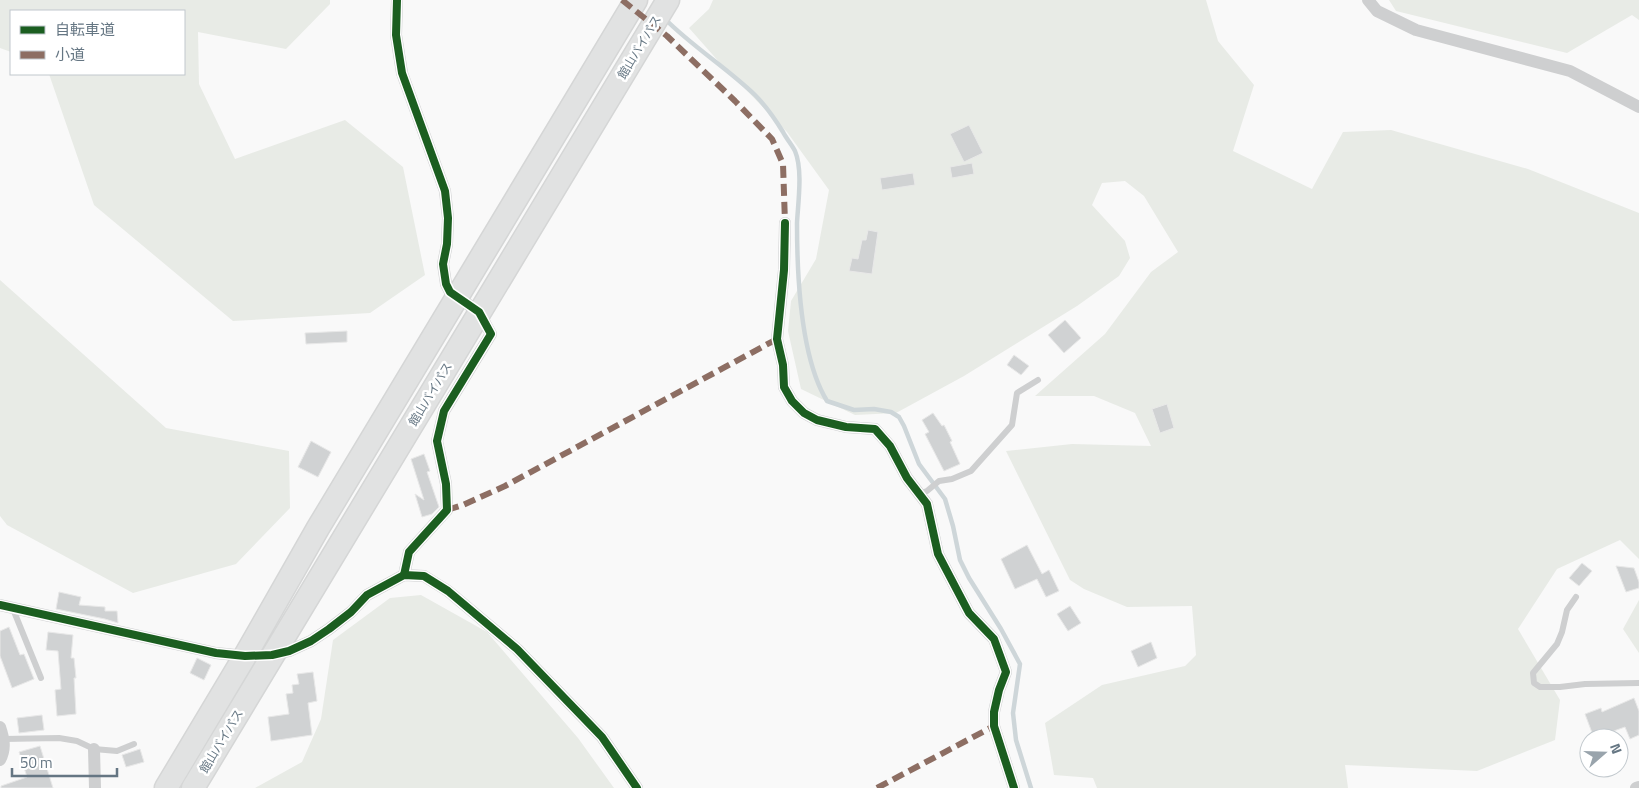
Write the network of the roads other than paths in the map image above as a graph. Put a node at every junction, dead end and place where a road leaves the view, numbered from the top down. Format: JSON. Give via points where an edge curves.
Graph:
{"nodes":[{"id":1,"x":397,"y":0,"type":"edge"},
{"id":2,"x":636,"y":0,"type":"edge"},
{"id":3,"x":668,"y":0,"type":"edge"},
{"id":4,"x":1368,"y":0,"type":"edge"},
{"id":5,"x":1639,"y":107,"type":"edge"},
{"id":6,"x":785,"y":223,"type":"dead end"},
{"id":7,"x":456,"y":297,"type":"junction"},
{"id":8,"x":478,"y":312,"type":"junction"},
{"id":9,"x":1038,"y":380,"type":"dead end"},
{"id":10,"x":923,"y":492,"type":"junction"},
{"id":11,"x":404,"y":575,"type":"junction"},
{"id":12,"x":1576,"y":598,"type":"dead end"},
{"id":13,"x":0,"y":605,"type":"edge"},
{"id":14,"x":13,"y":608,"type":"junction"},
{"id":15,"x":272,"y":655,"type":"junction"},
{"id":16,"x":245,"y":656,"type":"junction"},
{"id":17,"x":41,"y":678,"type":"dead end"},
{"id":18,"x":1639,"y":682,"type":"edge"},
{"id":19,"x":2,"y":733,"type":"edge"},
{"id":20,"x":134,"y":744,"type":"dead end"},
{"id":21,"x":94,"y":749,"type":"junction"},
{"id":22,"x":0,"y":760,"type":"edge"},
{"id":23,"x":95,"y":788,"type":"edge"},
{"id":24,"x":166,"y":788,"type":"edge"},
{"id":25,"x":193,"y":788,"type":"edge"},
{"id":26,"x":638,"y":788,"type":"edge"},
{"id":27,"x":1014,"y":788,"type":"edge"}],
"edges":[{"from":1,"to":7,"type":"street","via":[[396,35],[402,72],[445,191],[448,218],[443,264],[446,284]]},
{"from":2,"to":7,"type":"highway","name":"館山バイパス"},
{"from":3,"to":8,"type":"highway","name":"館山バイパス"},
{"from":4,"to":5,"type":"street","via":[[1377,11],[1416,30],[1570,72]]},
{"from":6,"to":10,"type":"street","via":[[777,339],[784,387],[792,401],[817,420],[875,429],[890,446],[907,478]]},
{"from":7,"to":8,"type":"street"},
{"from":7,"to":16,"type":"highway","name":"館山バイパス"},
{"from":8,"to":11,"type":"street","via":[[491,334],[444,410],[437,441],[446,484],[447,510],[409,552]]},
{"from":8,"to":15,"type":"highway","name":"館山バイパス"},
{"from":9,"to":10,"type":"lane","via":[[1017,393],[1012,425],[971,471],[939,481]]},
{"from":10,"to":27,"type":"street","via":[[938,554],[968,613],[994,639],[1006,672],[994,712],[994,726]]},
{"from":11,"to":15,"type":"street","via":[[367,595],[351,612],[312,640]]},
{"from":11,"to":26,"type":"street","via":[[424,576],[448,591],[517,649],[602,736]]},
{"from":12,"to":18,"type":"lane","via":[[1566,610],[1557,644],[1533,673],[1534,683],[1540,687],[1560,687]]},
{"from":13,"to":14,"type":"street"},
{"from":14,"to":16,"type":"street","via":[[216,653]]},
{"from":14,"to":17,"type":"lane"},
{"from":15,"to":16,"type":"street"},
{"from":15,"to":25,"type":"highway","name":"館山バイパス"},
{"from":16,"to":24,"type":"highway","name":"館山バイパス"},
{"from":19,"to":21,"type":"lane","via":[[77,741]]},
{"from":19,"to":22,"type":"street","via":[[4,749]]},
{"from":20,"to":21,"type":"lane","via":[[117,751]]},
{"from":21,"to":23,"type":"street"}]}
